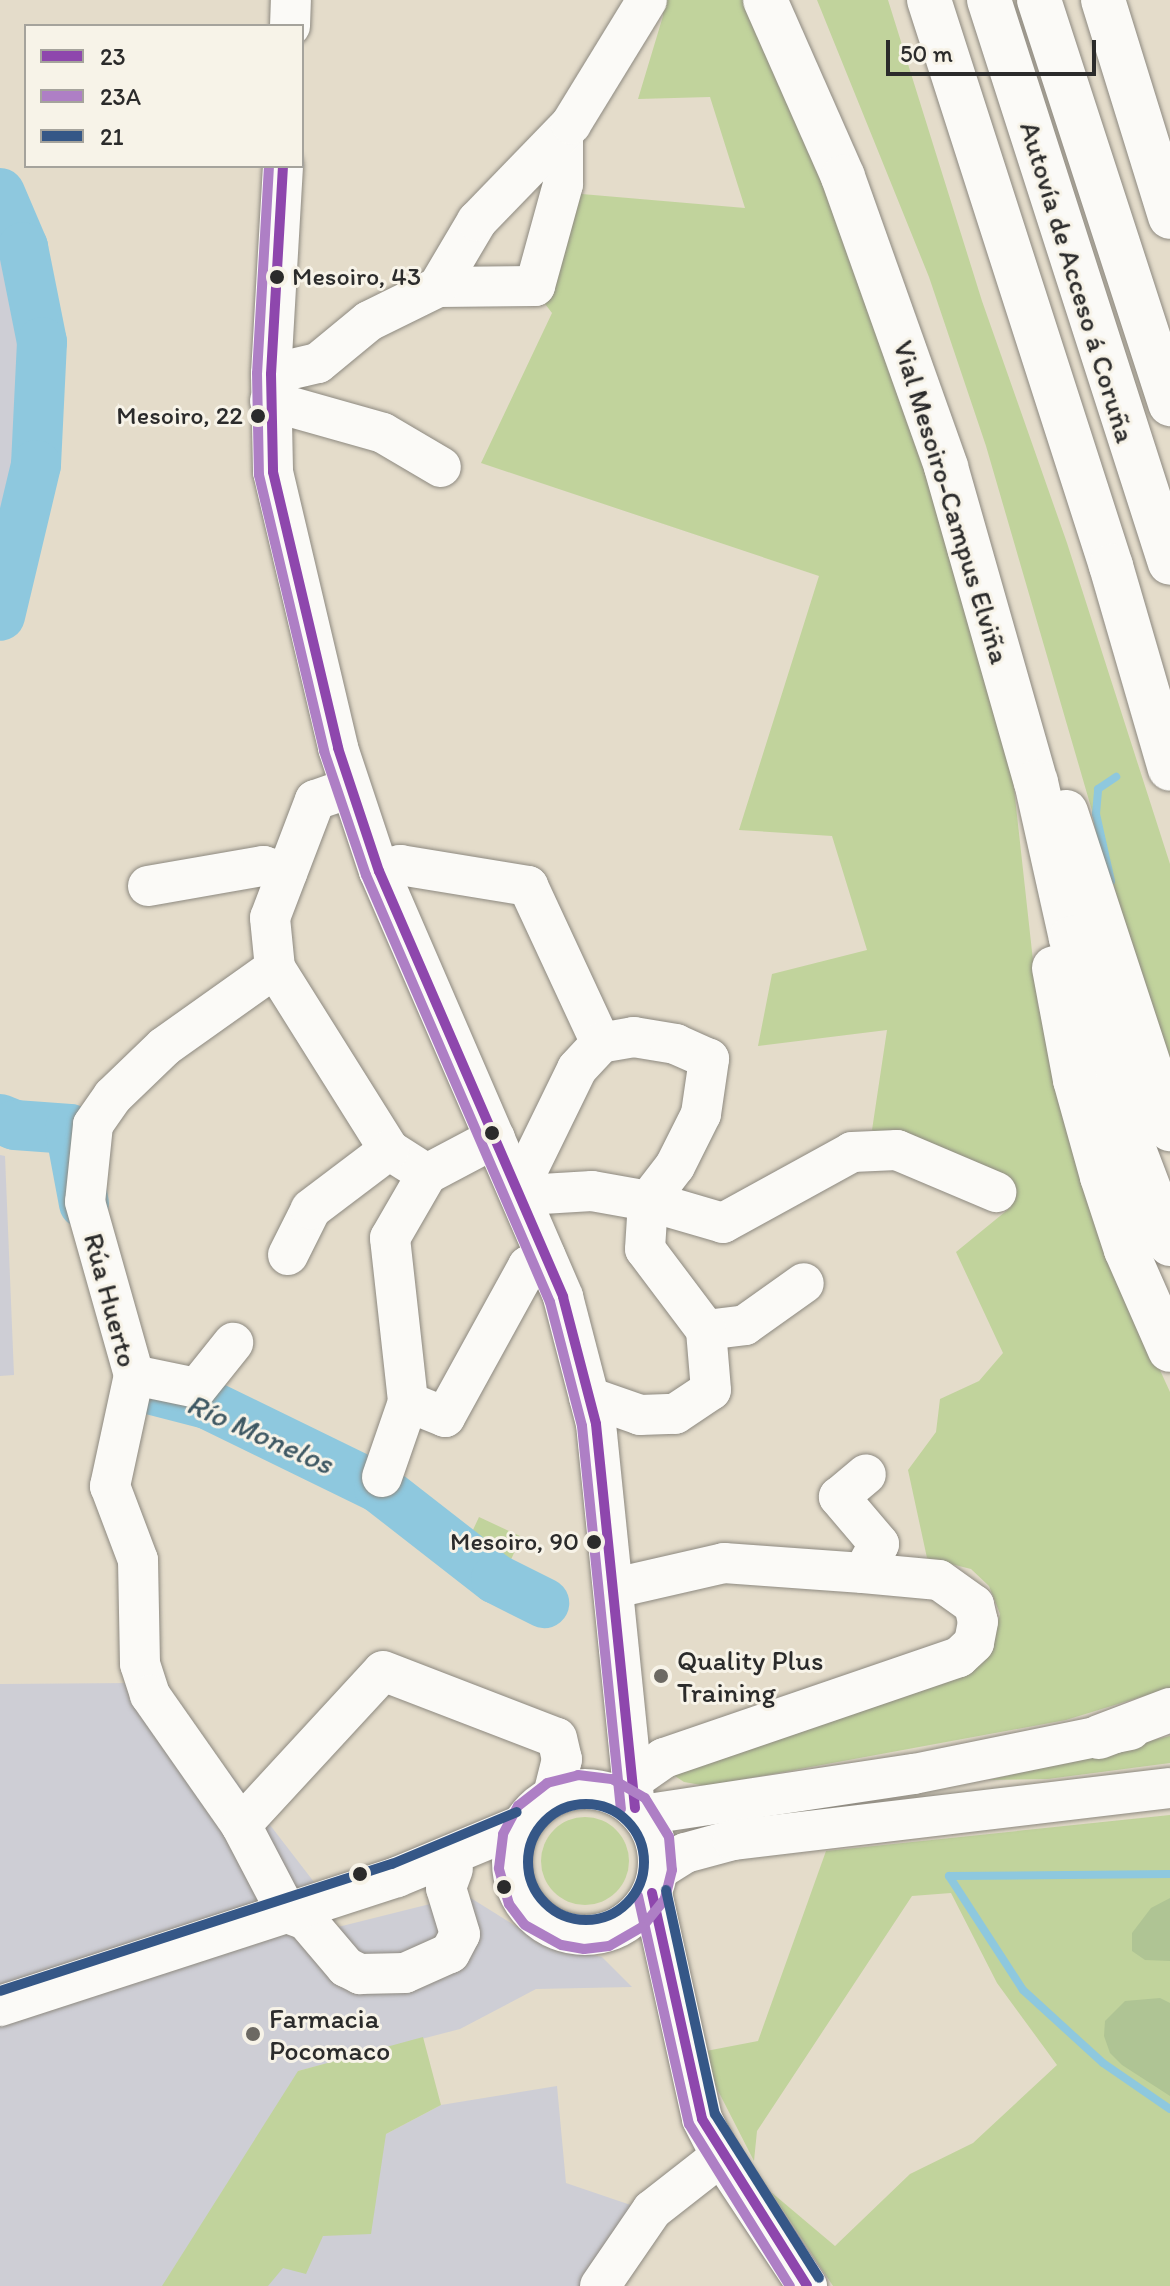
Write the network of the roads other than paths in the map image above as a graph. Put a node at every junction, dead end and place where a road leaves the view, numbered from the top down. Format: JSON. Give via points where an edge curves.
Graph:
{"nodes":[{"id":1,"x":291,"y":0,"type":"edge"},
{"id":2,"x":647,"y":0,"type":"edge"},
{"id":3,"x":765,"y":0,"type":"edge"},
{"id":4,"x":799,"y":0,"type":"edge"},
{"id":5,"x":929,"y":0,"type":"edge"},
{"id":6,"x":989,"y":0,"type":"edge"},
{"id":7,"x":1039,"y":0,"type":"edge"},
{"id":8,"x":1103,"y":0,"type":"edge"},
{"id":9,"x":290,"y":24,"type":"edge"},
{"id":10,"x":563,"y":133,"type":"junction"},
{"id":11,"x":283,"y":168,"type":"edge"},
{"id":12,"x":1170,"y":217,"type":"edge"},
{"id":13,"x":438,"y":287,"type":"junction"},
{"id":14,"x":270,"y":388,"type":"junction"},
{"id":15,"x":1170,"y":404,"type":"edge"},
{"id":16,"x":441,"y":467,"type":"dead end"},
{"id":17,"x":1170,"y":563,"type":"edge"},
{"id":18,"x":1111,"y":566,"type":"junction"},
{"id":19,"x":1170,"y":679,"type":"edge"},
{"id":20,"x":1170,"y":769,"type":"edge"},
{"id":21,"x":1044,"y":773,"type":"junction"},
{"id":22,"x":333,"y":794,"type":"junction"},
{"id":23,"x":379,"y":871,"type":"junction"},
{"id":24,"x":287,"y":873,"type":"junction"},
{"id":25,"x":148,"y":886,"type":"dead end"},
{"id":26,"x":275,"y":968,"type":"junction"},
{"id":27,"x":601,"y":1043,"type":"junction"},
{"id":28,"x":1170,"y":1129,"type":"edge"},
{"id":29,"x":495,"y":1138,"type":"junction"},
{"id":30,"x":389,"y":1150,"type":"junction"},
{"id":31,"x":427,"y":1174,"type":"junction"},
{"id":32,"x":518,"y":1190,"type":"junction"},
{"id":33,"x":996,"y":1192,"type":"dead end"},
{"id":34,"x":648,"y":1201,"type":"junction"},
{"id":35,"x":1170,"y":1244,"type":"edge"},
{"id":36,"x":288,"y":1255,"type":"dead end"},
{"id":37,"x":545,"y":1256,"type":"junction"},
{"id":38,"x":804,"y":1283,"type":"dead end"},
{"id":39,"x":706,"y":1330,"type":"junction"},
{"id":40,"x":233,"y":1343,"type":"dead end"},
{"id":41,"x":1170,"y":1350,"type":"edge"},
{"id":42,"x":134,"y":1375,"type":"junction"},
{"id":43,"x":589,"y":1397,"type":"junction"},
{"id":44,"x":408,"y":1402,"type":"junction"},
{"id":45,"x":866,"y":1474,"type":"dead end"},
{"id":46,"x":382,"y":1477,"type":"dead end"},
{"id":47,"x":863,"y":1573,"type":"junction"},
{"id":48,"x":615,"y":1588,"type":"junction"},
{"id":49,"x":1170,"y":1710,"type":"edge"},
{"id":50,"x":1170,"y":1720,"type":"edge"},
{"id":51,"x":626,"y":1725,"type":"junction"},
{"id":52,"x":1099,"y":1737,"type":"junction"},
{"id":53,"x":1170,"y":1788,"type":"edge"},
{"id":54,"x":593,"y":1789,"type":"junction"},
{"id":55,"x":553,"y":1796,"type":"junction"},
{"id":56,"x":637,"y":1801,"type":"junction"},
{"id":57,"x":241,"y":1825,"type":"junction"},
{"id":58,"x":522,"y":1825,"type":"junction"},
{"id":59,"x":453,"y":1869,"type":"junction"},
{"id":60,"x":397,"y":1877,"type":"junction"},
{"id":61,"x":515,"y":1881,"type":"junction"},
{"id":62,"x":655,"y":1881,"type":"junction"},
{"id":63,"x":287,"y":1913,"type":"junction"},
{"id":64,"x":604,"y":1933,"type":"junction"},
{"id":65,"x":0,"y":2006,"type":"edge"},
{"id":66,"x":674,"y":2010,"type":"junction"},
{"id":67,"x":721,"y":2156,"type":"junction"},
{"id":68,"x":600,"y":2286,"type":"edge"},
{"id":69,"x":807,"y":2286,"type":"edge"}],
"edges":[{"from":1,"to":9,"type":"street"},
{"from":2,"to":10,"type":"street"},
{"from":3,"to":21,"type":"main road","name":"Vial Mesoiro-Campus Elviña","via":[[843,177],[936,438]]},
{"from":4,"to":21,"type":"main road","name":"Vial Mesoiro-Campus Elviña","via":[[873,175],[944,371],[1028,643]]},
{"from":5,"to":18,"type":"main road"},
{"from":6,"to":17,"type":"main road","name":"Autovía de Acceso á Coruña"},
{"from":7,"to":15,"type":"main road","name":"Autovía de Acceso á Coruña"},
{"from":8,"to":12,"type":"main road"},
{"from":10,"to":13,"type":"street","via":[[477,221]]},
{"from":10,"to":13,"type":"street","via":[[563,184],[535,286]]},
{"from":11,"to":14,"type":"street"},
{"from":13,"to":14,"type":"street","via":[[369,321],[318,363]]},
{"from":14,"to":16,"type":"street","via":[[383,433]]},
{"from":14,"to":22,"type":"street","via":[[273,472],[338,748]]},
{"from":18,"to":19,"type":"main road"},
{"from":18,"to":20,"type":"main road"},
{"from":21,"to":28,"type":"main road"},
{"from":21,"to":35,"type":"main road","name":"Vial Mesoiro-Campus Elviña","via":[[1055,874],[1132,1144]]},
{"from":21,"to":41,"type":"main road","via":[[1043,901],[1075,1080],[1126,1250]]},
{"from":22,"to":23,"type":"street"},
{"from":22,"to":24,"type":"street"},
{"from":23,"to":27,"type":"street","via":[[400,865],[528,886]]},
{"from":23,"to":29,"type":"street"},
{"from":24,"to":25,"type":"street","via":[[263,866]]},
{"from":24,"to":26,"type":"street","via":[[270,918]]},
{"from":26,"to":30,"type":"street"},
{"from":26,"to":42,"type":"street","name":"Rúa Huerto","via":[[164,1047],[113,1096],[93,1125],[85,1202]]},
{"from":27,"to":32,"type":"street","via":[[577,1069]]},
{"from":27,"to":34,"type":"street","via":[[634,1037],[676,1044],[709,1059],[701,1114],[675,1166]]},
{"from":29,"to":31,"type":"street"},
{"from":29,"to":32,"type":"street"},
{"from":30,"to":31,"type":"street"},
{"from":30,"to":36,"type":"street","via":[[311,1209]]},
{"from":31,"to":44,"type":"street","via":[[390,1238]]},
{"from":32,"to":34,"type":"street","via":[[592,1191]]},
{"from":32,"to":37,"type":"street"},
{"from":33,"to":34,"type":"street","via":[[897,1150],[852,1152],[723,1223]]},
{"from":34,"to":39,"type":"street","via":[[645,1249]]},
{"from":37,"to":43,"type":"street","via":[[563,1297]]},
{"from":37,"to":44,"type":"street","via":[[528,1266],[445,1417]]},
{"from":38,"to":39,"type":"street","via":[[745,1325]]},
{"from":39,"to":43,"type":"street","via":[[711,1390],[675,1414],[640,1415]]},
{"from":40,"to":42,"type":"street","via":[[197,1388]]},
{"from":42,"to":57,"type":"street","name":"Rúa Huerto","via":[[110,1486],[138,1560],[140,1664],[150,1695]]},
{"from":43,"to":48,"type":"street"},
{"from":44,"to":46,"type":"street"},
{"from":45,"to":47,"type":"street","via":[[839,1497],[879,1544]]},
{"from":47,"to":48,"type":"street","via":[[724,1563]]},
{"from":47,"to":56,"type":"street","via":[[939,1580],[958,1590],[974,1605],[974,1643],[959,1657],[935,1667],[664,1758]]},
{"from":48,"to":51,"type":"street"},
{"from":49,"to":52,"type":"main road"},
{"from":50,"to":52,"type":"street"},
{"from":51,"to":54,"type":"street","via":[[617,1756]]},
{"from":51,"to":56,"type":"street"},
{"from":52,"to":56,"type":"street","via":[[914,1774]]},
{"from":53,"to":62,"type":"street","via":[[733,1840],[685,1853]]},
{"from":54,"to":55,"type":"street"},
{"from":54,"to":56,"type":"street"},
{"from":55,"to":57,"type":"street","via":[[562,1747],[547,1730],[383,1671]]},
{"from":55,"to":58,"type":"street"},
{"from":56,"to":62,"type":"street","via":[[656,1841]]},
{"from":57,"to":63,"type":"street","name":"Rúa Huerto"},
{"from":58,"to":60,"type":"street"},
{"from":58,"to":61,"type":"street","via":[[513,1852]]},
{"from":59,"to":60,"type":"street"},
{"from":59,"to":61,"type":"street","via":[[485,1871]]},
{"from":59,"to":63,"type":"street","via":[[446,1888],[460,1934],[458,1945],[405,1973],[360,1974],[346,1967],[306,1920]]},
{"from":60,"to":63,"type":"street"},
{"from":61,"to":64,"type":"street","via":[[534,1914],[549,1925],[576,1934]]},
{"from":62,"to":64,"type":"street","via":[[632,1918]]},
{"from":62,"to":66,"type":"street"},
{"from":63,"to":65,"type":"street"},
{"from":64,"to":66,"type":"street","via":[[642,1965]]},
{"from":66,"to":67,"type":"street","via":[[702,2119]]},
{"from":67,"to":68,"type":"street","via":[[652,2210]]},
{"from":67,"to":69,"type":"street"}]}
